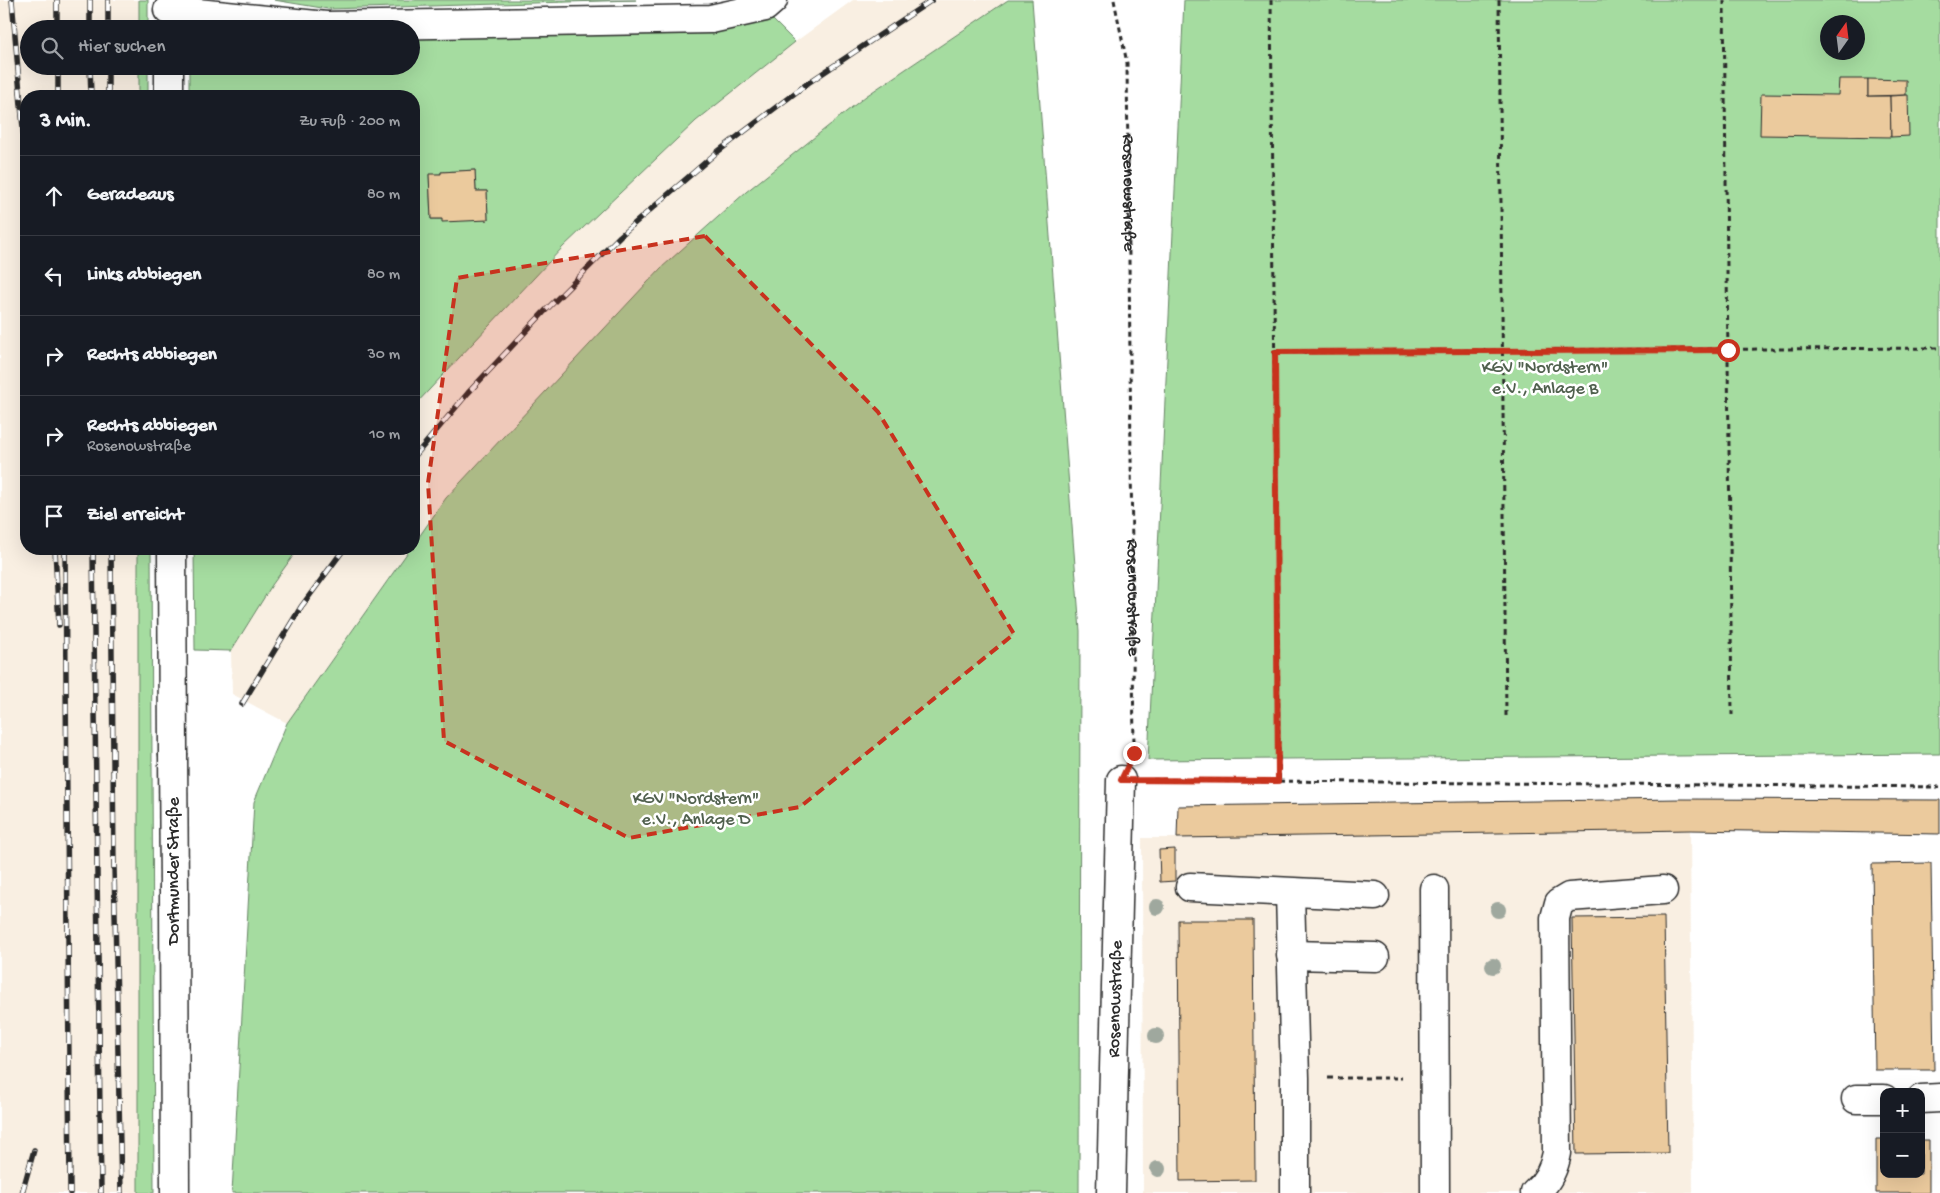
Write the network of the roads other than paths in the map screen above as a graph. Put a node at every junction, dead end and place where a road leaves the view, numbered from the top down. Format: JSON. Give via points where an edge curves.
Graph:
{"nodes":[{"id":1,"x":773,"y":0,"type":"edge"},
{"id":2,"x":168,"y":13,"type":"edge"},
{"id":3,"x":258,"y":20,"type":"edge"},
{"id":4,"x":420,"y":24,"type":"edge"},
{"id":5,"x":169,"y":75,"type":"edge"},
{"id":6,"x":169,"y":90,"type":"edge"},
{"id":7,"x":172,"y":555,"type":"edge"},
{"id":8,"x":1121,"y":780,"type":"road end"},
{"id":9,"x":1190,"y":888,"type":"dead end"},
{"id":10,"x":1434,"y":890,"type":"dead end"},
{"id":11,"x":1663,"y":890,"type":"dead end"},
{"id":12,"x":1290,"y":893,"type":"junction"},
{"id":13,"x":1375,"y":896,"type":"dead end"},
{"id":14,"x":1292,"y":955,"type":"junction"},
{"id":15,"x":1375,"y":957,"type":"dead end"},
{"id":16,"x":1925,"y":1098,"type":"edge"},
{"id":17,"x":1940,"y":1098,"type":"edge"},
{"id":18,"x":1856,"y":1099,"type":"dead end"},
{"id":19,"x":1880,"y":1099,"type":"edge"},
{"id":20,"x":175,"y":1193,"type":"edge"},
{"id":21,"x":1111,"y":1193,"type":"edge"},
{"id":22,"x":1295,"y":1193,"type":"edge"},
{"id":23,"x":1436,"y":1193,"type":"edge"},
{"id":24,"x":1535,"y":1193,"type":"edge"}],
"edges":[{"from":1,"to":4,"type":"street","via":[[765,7],[711,19]]},
{"from":2,"to":3,"type":"street"},
{"from":5,"to":6,"type":"street"},
{"from":7,"to":20,"type":"street","name":"Dortmunder Straße","bridge":true},
{"from":8,"to":21,"type":"street","name":"Rosenowstraße"},
{"from":9,"to":12,"type":"street"},
{"from":10,"to":23,"type":"street"},
{"from":11,"to":24,"type":"street","via":[[1569,897],[1559,903],[1555,918],[1557,1153],[1549,1178]]},
{"from":12,"to":13,"type":"street"},
{"from":12,"to":14,"type":"street"},
{"from":14,"to":15,"type":"street"},
{"from":14,"to":22,"type":"street"},
{"from":16,"to":17,"type":"street"},
{"from":18,"to":19,"type":"street"}]}
